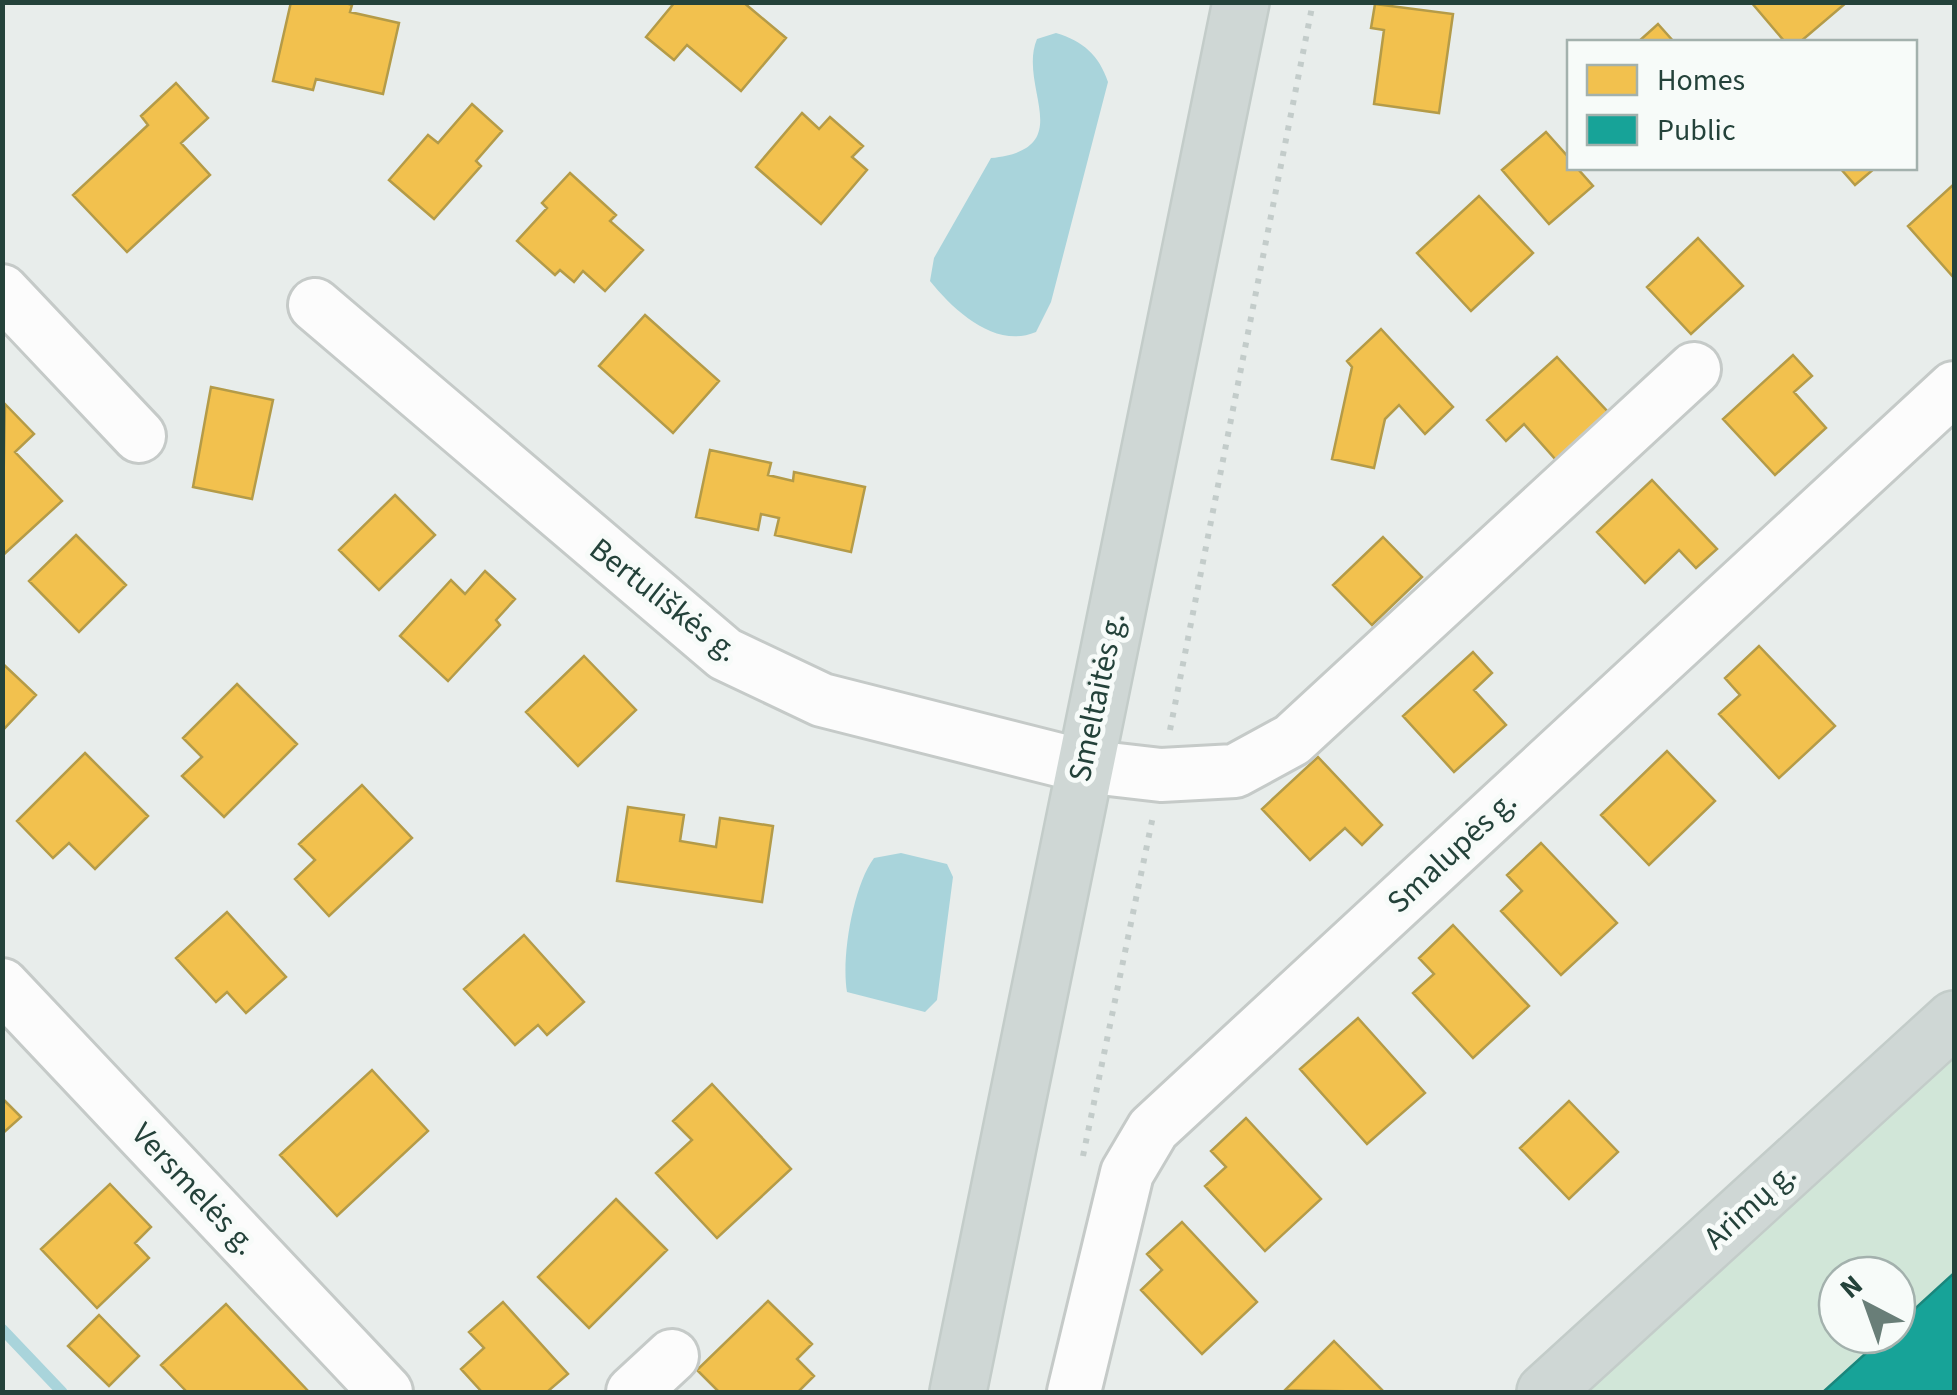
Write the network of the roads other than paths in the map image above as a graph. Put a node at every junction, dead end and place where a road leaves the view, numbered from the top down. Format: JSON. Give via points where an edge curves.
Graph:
{"nodes":[{"id":1,"x":1241,"y":2,"type":"edge"},
{"id":2,"x":2,"y":291,"type":"edge"},
{"id":3,"x":315,"y":305,"type":"dead end"},
{"id":4,"x":1694,"y":369,"type":"dead end"},
{"id":5,"x":1954,"y":388,"type":"edge"},
{"id":6,"x":139,"y":436,"type":"dead end"},
{"id":7,"x":1083,"y":766,"type":"junction"},
{"id":8,"x":2,"y":985,"type":"edge"},
{"id":9,"x":1954,"y":1019,"type":"edge"},
{"id":10,"x":672,"y":1356,"type":"dead end"},
{"id":11,"x":386,"y":1392,"type":"edge"},
{"id":12,"x":633,"y":1392,"type":"edge"},
{"id":13,"x":958,"y":1392,"type":"edge"},
{"id":14,"x":1074,"y":1392,"type":"edge"},
{"id":15,"x":1545,"y":1392,"type":"edge"}],
"edges":[{"from":1,"to":7,"type":"main road","name":"Smeltaitės g."},
{"from":2,"to":6,"type":"street"},
{"from":3,"to":7,"type":"street","name":"Bertuliškės g.","via":[[724,654],[822,700]]},
{"from":4,"to":7,"type":"street","via":[[1292,740],[1235,771],[1161,776]]},
{"from":5,"to":14,"type":"street","name":"Smalupės g.","via":[[1154,1129],[1127,1172]]},
{"from":7,"to":13,"type":"main road","name":"Smeltaitės g."},
{"from":8,"to":11,"type":"street","name":"Versmelės g."},
{"from":9,"to":15,"type":"main road","name":"Arimų g."},
{"from":10,"to":12,"type":"street"}]}
